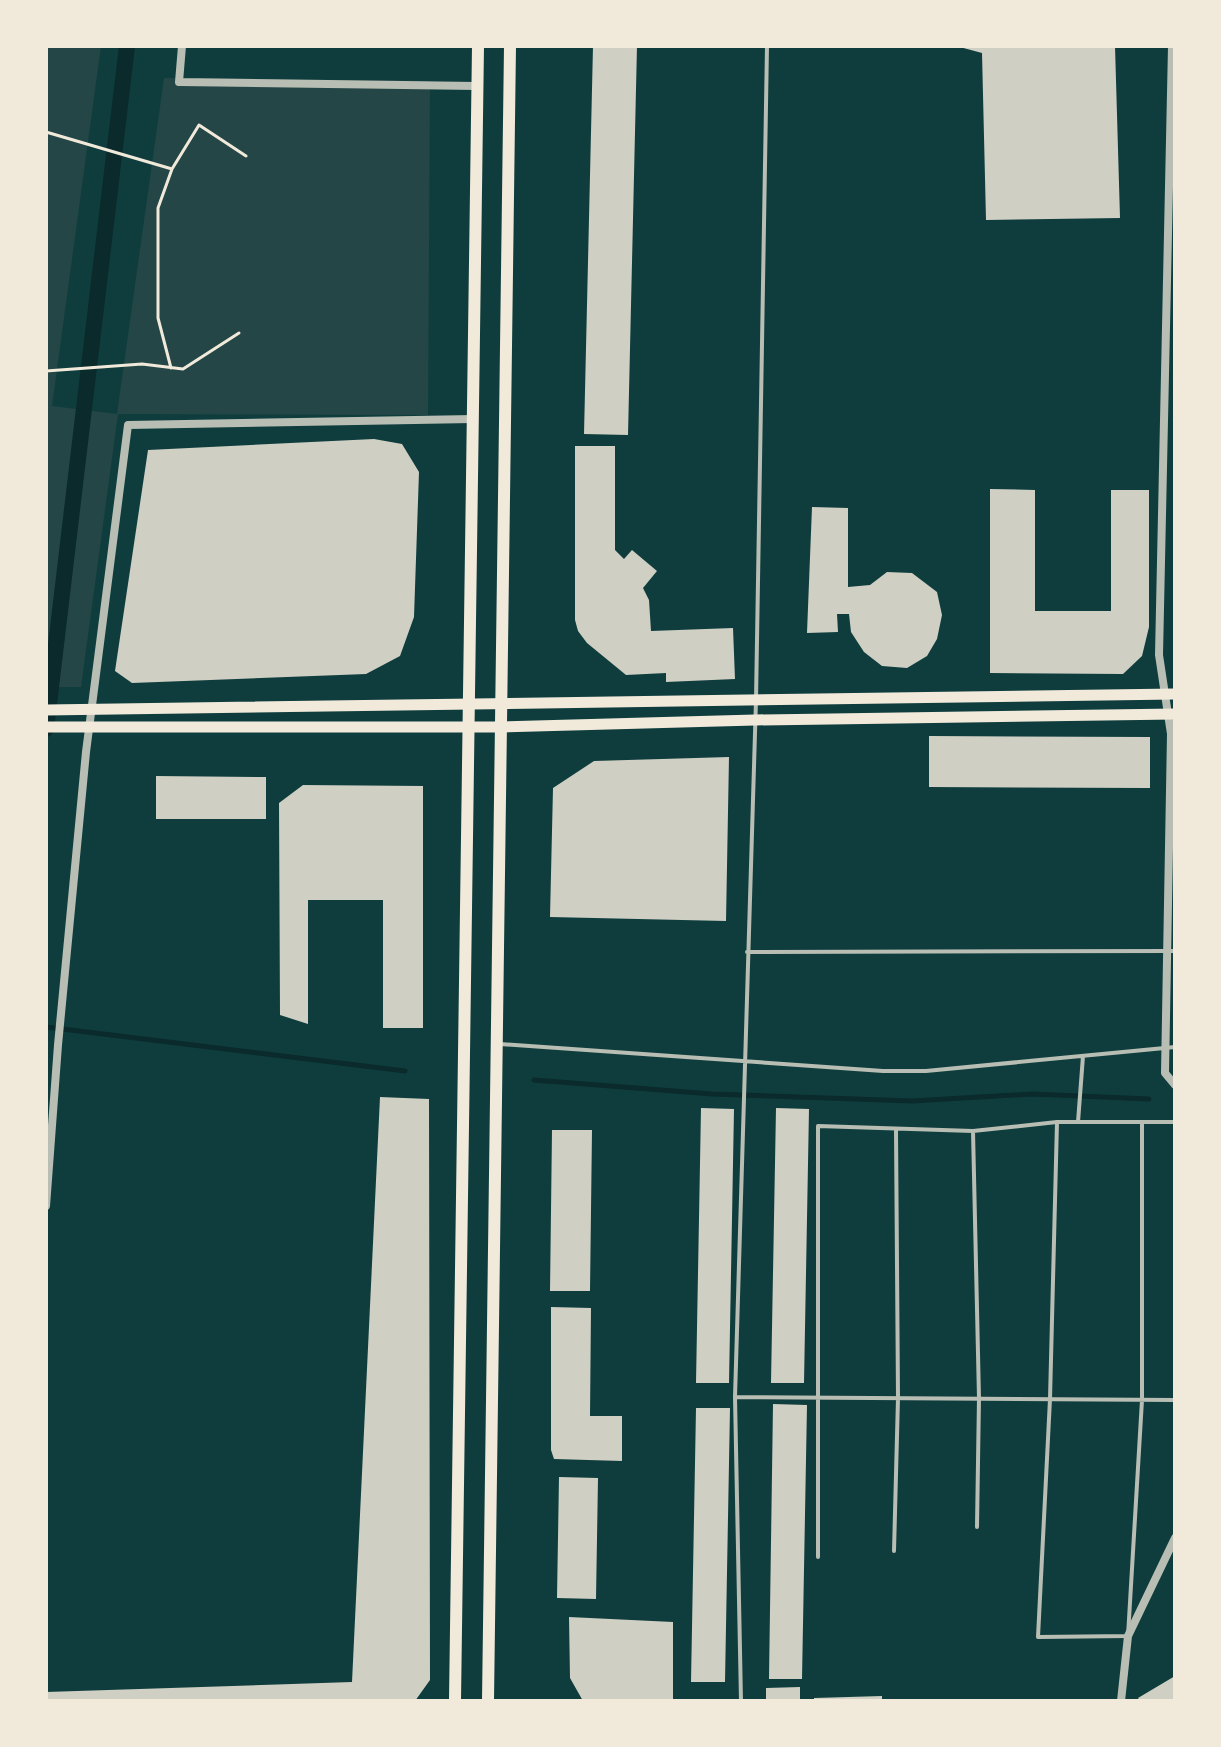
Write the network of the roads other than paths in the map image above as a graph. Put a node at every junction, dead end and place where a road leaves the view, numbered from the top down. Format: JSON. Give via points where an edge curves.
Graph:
{"nodes":[{"id":1,"x":182,"y":46,"type":"edge"},
{"id":2,"x":478,"y":46,"type":"edge"},
{"id":3,"x":510,"y":46,"type":"edge"},
{"id":4,"x":767,"y":46,"type":"edge"},
{"id":5,"x":1172,"y":46,"type":"edge"},
{"id":6,"x":477,"y":86,"type":"junction"},
{"id":7,"x":1173,"y":116,"type":"edge"},
{"id":8,"x":1171,"y":278,"type":"edge"},
{"id":9,"x":473,"y":419,"type":"junction"},
{"id":10,"x":1170,"y":694,"type":"edge"},
{"id":11,"x":756,"y":700,"type":"junction"},
{"id":12,"x":501,"y":704,"type":"junction"},
{"id":13,"x":469,"y":705,"type":"junction"},
{"id":14,"x":46,"y":710,"type":"edge"},
{"id":15,"x":87,"y":710,"type":"junction"},
{"id":16,"x":1172,"y":714,"type":"edge"},
{"id":17,"x":755,"y":720,"type":"junction"},
{"id":18,"x":46,"y":727,"type":"edge"},
{"id":19,"x":85,"y":727,"type":"junction"},
{"id":20,"x":469,"y":727,"type":"junction"},
{"id":21,"x":500,"y":727,"type":"junction"},
{"id":22,"x":1172,"y":856,"type":"edge"},
{"id":23,"x":1171,"y":951,"type":"edge"},
{"id":24,"x":747,"y":952,"type":"junction"},
{"id":25,"x":496,"y":1043,"type":"junction"},
{"id":26,"x":1170,"y":1048,"type":"edge"},
{"id":27,"x":1083,"y":1056,"type":"junction"},
{"id":28,"x":744,"y":1059,"type":"junction"},
{"id":29,"x":1175,"y":1085,"type":"edge"},
{"id":30,"x":1057,"y":1122,"type":"junction"},
{"id":31,"x":1078,"y":1122,"type":"junction"},
{"id":32,"x":1142,"y":1122,"type":"junction"},
{"id":33,"x":1175,"y":1122,"type":"edge"},
{"id":34,"x":896,"y":1129,"type":"junction"},
{"id":35,"x":973,"y":1131,"type":"junction"},
{"id":36,"x":46,"y":1206,"type":"edge"},
{"id":37,"x":735,"y":1397,"type":"junction"},
{"id":38,"x":819,"y":1397,"type":"junction"},
{"id":39,"x":898,"y":1398,"type":"junction"},
{"id":40,"x":979,"y":1398,"type":"junction"},
{"id":41,"x":1050,"y":1399,"type":"junction"},
{"id":42,"x":1142,"y":1400,"type":"junction"},
{"id":43,"x":1175,"y":1400,"type":"edge"},
{"id":44,"x":977,"y":1527,"type":"dead end"},
{"id":45,"x":1175,"y":1538,"type":"edge"},
{"id":46,"x":894,"y":1551,"type":"dead end"},
{"id":47,"x":818,"y":1557,"type":"dead end"},
{"id":48,"x":1128,"y":1636,"type":"junction"},
{"id":49,"x":455,"y":1701,"type":"edge"},
{"id":50,"x":488,"y":1701,"type":"edge"},
{"id":51,"x":741,"y":1701,"type":"edge"},
{"id":52,"x":1121,"y":1701,"type":"edge"}],
"edges":[{"from":1,"to":6,"type":"street","via":[[179,82]]},
{"from":2,"to":6,"type":"main road"},
{"from":3,"to":12,"type":"main road"},
{"from":4,"to":11,"type":"lane"},
{"from":5,"to":7,"type":"street"},
{"from":6,"to":9,"type":"main road"},
{"from":7,"to":8,"type":"street"},
{"from":8,"to":10,"type":"street","via":[[1159,655]]},
{"from":9,"to":13,"type":"main road"},
{"from":9,"to":15,"type":"street","via":[[128,425]]},
{"from":10,"to":11,"type":"main road"},
{"from":10,"to":16,"type":"street"},
{"from":11,"to":12,"type":"main road"},
{"from":11,"to":17,"type":"lane"},
{"from":12,"to":13,"type":"main road"},
{"from":12,"to":21,"type":"main road"},
{"from":13,"to":15,"type":"main road"},
{"from":13,"to":20,"type":"main road"},
{"from":14,"to":15,"type":"main road"},
{"from":15,"to":19,"type":"street"},
{"from":16,"to":17,"type":"main road"},
{"from":16,"to":22,"type":"street"},
{"from":17,"to":21,"type":"main road"},
{"from":17,"to":24,"type":"lane"},
{"from":18,"to":19,"type":"main road"},
{"from":19,"to":20,"type":"main road"},
{"from":19,"to":36,"type":"street"},
{"from":20,"to":21,"type":"main road"},
{"from":20,"to":49,"type":"main road"},
{"from":21,"to":25,"type":"main road"},
{"from":22,"to":23,"type":"street"},
{"from":23,"to":24,"type":"lane"},
{"from":23,"to":26,"type":"street"},
{"from":24,"to":28,"type":"lane"},
{"from":25,"to":28,"type":"lane"},
{"from":25,"to":50,"type":"main road"},
{"from":26,"to":27,"type":"lane"},
{"from":26,"to":29,"type":"street","via":[[1165,1073]]},
{"from":27,"to":28,"type":"lane","via":[[926,1071]]},
{"from":27,"to":31,"type":"lane"},
{"from":28,"to":37,"type":"lane"},
{"from":30,"to":31,"type":"lane"},
{"from":30,"to":35,"type":"lane"},
{"from":30,"to":41,"type":"lane"},
{"from":31,"to":32,"type":"lane"},
{"from":32,"to":33,"type":"lane"},
{"from":32,"to":42,"type":"lane"},
{"from":34,"to":35,"type":"lane"},
{"from":34,"to":38,"type":"lane","via":[[818,1126]]},
{"from":34,"to":39,"type":"lane"},
{"from":35,"to":40,"type":"lane"},
{"from":37,"to":38,"type":"lane"},
{"from":37,"to":51,"type":"lane"},
{"from":38,"to":39,"type":"lane"},
{"from":38,"to":47,"type":"lane"},
{"from":39,"to":40,"type":"lane"},
{"from":39,"to":46,"type":"lane"},
{"from":40,"to":41,"type":"lane"},
{"from":40,"to":44,"type":"lane"},
{"from":41,"to":42,"type":"lane"},
{"from":41,"to":48,"type":"lane","via":[[1038,1637]]},
{"from":42,"to":43,"type":"lane"},
{"from":42,"to":48,"type":"lane"},
{"from":45,"to":48,"type":"street"},
{"from":48,"to":52,"type":"street"}]}
